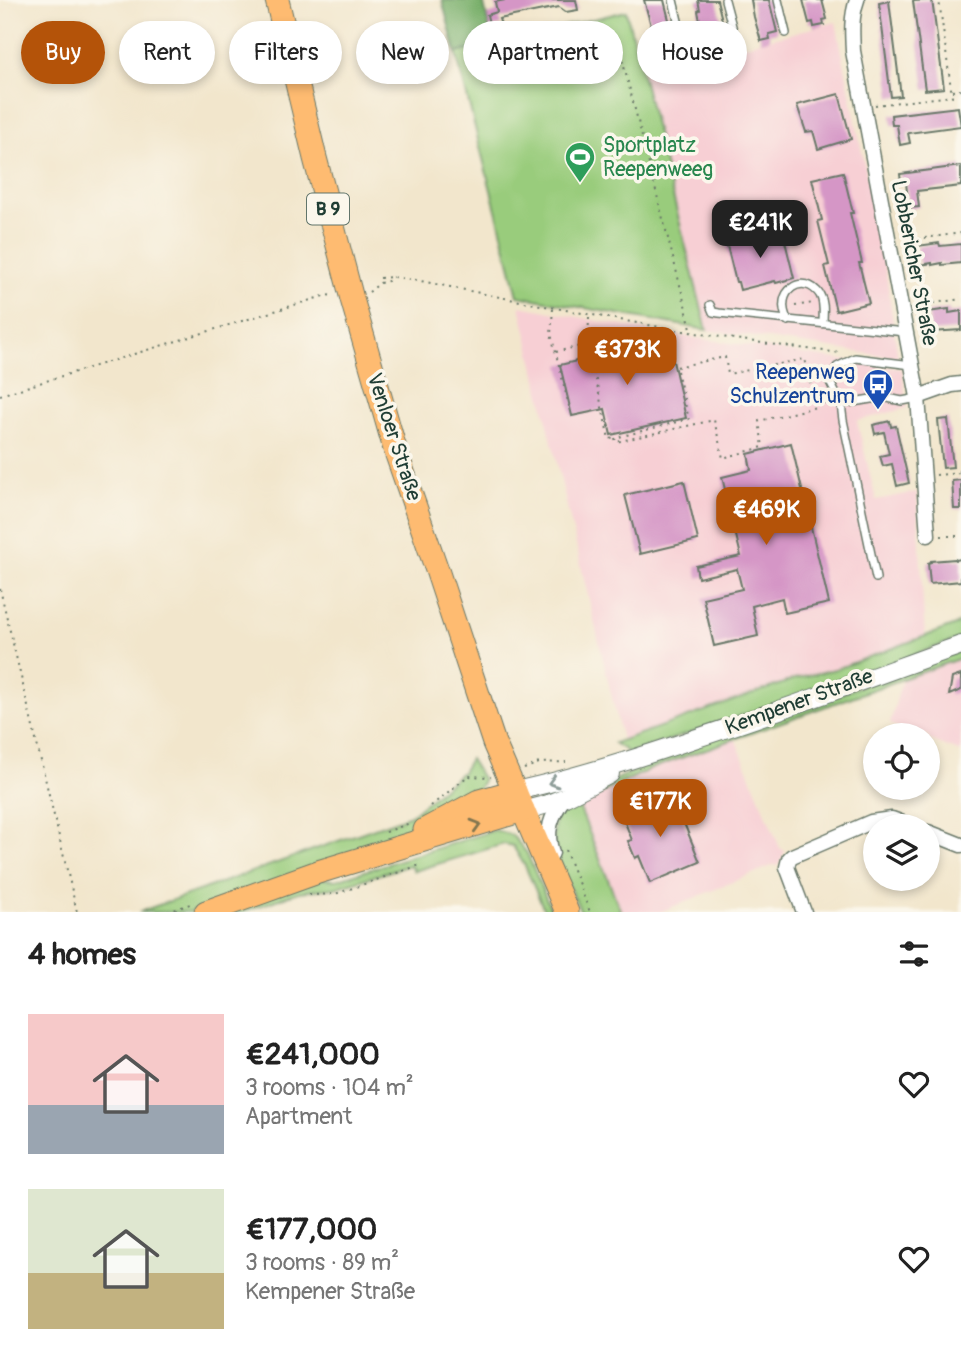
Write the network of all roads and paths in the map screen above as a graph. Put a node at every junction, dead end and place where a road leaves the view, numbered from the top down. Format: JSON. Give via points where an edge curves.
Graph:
{"nodes":[{"id":1,"x":277,"y":0,"type":"edge"},
{"id":2,"x":673,"y":0,"type":"edge"},
{"id":3,"x":725,"y":0,"type":"edge"},
{"id":4,"x":778,"y":0,"type":"edge"},
{"id":5,"x":857,"y":0,"type":"edge"},
{"id":6,"x":939,"y":0,"type":"edge"},
{"id":7,"x":678,"y":21,"type":"edge"},
{"id":8,"x":731,"y":21,"type":"edge"},
{"id":9,"x":786,"y":33,"type":"dead end"},
{"id":10,"x":623,"y":63,"type":"edge"},
{"id":11,"x":961,"y":90,"type":"edge"},
{"id":12,"x":951,"y":91,"type":"junction"},
{"id":13,"x":864,"y":107,"type":"junction"},
{"id":14,"x":961,"y":233,"type":"edge"},
{"id":15,"x":889,"y":243,"type":"junction"},
{"id":16,"x":380,"y":278,"type":"dead end"},
{"id":17,"x":327,"y":295,"type":"dead end"},
{"id":18,"x":961,"y":299,"type":"edge"},
{"id":19,"x":822,"y":301,"type":"junction"},
{"id":20,"x":710,"y":305,"type":"dead end"},
{"id":21,"x":783,"y":308,"type":"junction"},
{"id":22,"x":901,"y":308,"type":"junction"},
{"id":23,"x":553,"y":309,"type":"junction"},
{"id":24,"x":589,"y":316,"type":"junction"},
{"id":25,"x":788,"y":321,"type":"junction"},
{"id":26,"x":823,"y":323,"type":"junction"},
{"id":27,"x":905,"y":332,"type":"junction"},
{"id":28,"x":692,"y":333,"type":"junction"},
{"id":29,"x":588,"y":344,"type":"junction"},
{"id":30,"x":555,"y":352,"type":"junction"},
{"id":31,"x":846,"y":353,"type":"dead end"},
{"id":32,"x":913,"y":365,"type":"junction"},
{"id":33,"x":961,"y":384,"type":"edge"},
{"id":34,"x":0,"y":396,"type":"edge"},
{"id":35,"x":918,"y":397,"type":"junction"},
{"id":36,"x":815,"y":403,"type":"junction"},
{"id":37,"x":841,"y":404,"type":"junction"},
{"id":38,"x":569,"y":410,"type":"dead end"},
{"id":39,"x":615,"y":438,"type":"junction"},
{"id":40,"x":960,"y":463,"type":"edge"},
{"id":41,"x":961,"y":472,"type":"edge"},
{"id":42,"x":924,"y":476,"type":"junction"},
{"id":43,"x":928,"y":536,"type":"joint"},
{"id":44,"x":961,"y":536,"type":"edge"},
{"id":45,"x":876,"y":578,"type":"dead end"},
{"id":46,"x":0,"y":589,"type":"edge"},
{"id":47,"x":961,"y":645,"type":"edge"},
{"id":48,"x":494,"y":743,"type":"junction"},
{"id":49,"x":637,"y":758,"type":"junction"},
{"id":50,"x":685,"y":783,"type":"dead end"},
{"id":51,"x":564,"y":798,"type":"junction"},
{"id":52,"x":519,"y":800,"type":"junction"},
{"id":53,"x":479,"y":801,"type":"junction"},
{"id":54,"x":639,"y":801,"type":"dead end"},
{"id":55,"x":863,"y":825,"type":"edge"},
{"id":56,"x":940,"y":837,"type":"edge"},
{"id":57,"x":562,"y":842,"type":"dead end"},
{"id":58,"x":961,"y":845,"type":"edge"},
{"id":59,"x":387,"y":852,"type":"junction"},
{"id":60,"x":546,"y":863,"type":"junction"},
{"id":61,"x":419,"y":865,"type":"dead end"},
{"id":62,"x":300,"y":895,"type":"dead end"},
{"id":63,"x":77,"y":912,"type":"edge"},
{"id":64,"x":206,"y":912,"type":"edge"},
{"id":65,"x":567,"y":912,"type":"edge"},
{"id":66,"x":590,"y":912,"type":"edge"},
{"id":67,"x":804,"y":912,"type":"edge"}],
"edges":[{"from":1,"to":48,"type":"main road","name":"Venloer Straße","number":"B 9","via":[[348,286],[396,449]]},
{"from":2,"to":7,"type":"lane"},
{"from":3,"to":8,"type":"lane"},
{"from":4,"to":9,"type":"lane"},
{"from":5,"to":13,"type":"street","name":"Lobbericher Straße","via":[[851,27]]},
{"from":6,"to":12,"type":"path"},
{"from":10,"to":28,"type":"path"},
{"from":11,"to":12,"type":"path"},
{"from":12,"to":13,"type":"path","via":[[952,96]]},
{"from":13,"to":15,"type":"street","name":"Lobbericher Straße"},
{"from":14,"to":15,"type":"path"},
{"from":15,"to":22,"type":"street","name":"Lobbericher Straße"},
{"from":16,"to":23,"type":"path","via":[[416,280]]},
{"from":17,"to":34,"type":"path"},
{"from":18,"to":22,"type":"path"},
{"from":19,"to":21,"type":"path"},
{"from":19,"to":21,"type":"lane","via":[[813,288],[794,286],[786,292]]},
{"from":19,"to":26,"type":"lane"},
{"from":20,"to":25,"type":"lane","via":[[713,312]]},
{"from":21,"to":25,"type":"lane"},
{"from":22,"to":27,"type":"street","name":"Lobbericher Straße"},
{"from":23,"to":24,"type":"path"},
{"from":23,"to":30,"type":"path"},
{"from":24,"to":28,"type":"path"},
{"from":24,"to":29,"type":"path"},
{"from":25,"to":26,"type":"lane"},
{"from":26,"to":27,"type":"lane"},
{"from":27,"to":32,"type":"street","name":"Lobbericher Straße"},
{"from":28,"to":31,"type":"path"},
{"from":29,"to":30,"type":"path"},
{"from":29,"to":39,"type":"path","via":[[609,439]]},
{"from":30,"to":38,"type":"path"},
{"from":32,"to":35,"type":"street","name":"Lobbericher Straße"},
{"from":32,"to":37,"type":"lane","via":[[855,358],[837,367],[829,380]]},
{"from":33,"to":35,"type":"street"},
{"from":35,"to":37,"type":"lane"},
{"from":35,"to":42,"type":"street","name":"Lobbericher Straße"},
{"from":36,"to":37,"type":"path"},
{"from":36,"to":39,"type":"path","via":[[816,407],[759,421],[763,447],[723,458],[715,420],[616,442]]},
{"from":36,"to":39,"type":"path","via":[[805,359],[728,374],[725,357],[676,367],[689,419]]},
{"from":37,"to":45,"type":"lane"},
{"from":40,"to":41,"type":"path"},
{"from":41,"to":42,"type":"path"},
{"from":42,"to":43,"type":"street","name":"Lobbericher Straße"},
{"from":43,"to":44,"type":"path"},
{"from":46,"to":63,"type":"path"},
{"from":47,"to":49,"type":"street","name":"Kempener Straße"},
{"from":48,"to":52,"type":"main road","name":"Venloer Straße","number":"B 9"},
{"from":48,"to":53,"type":"main road","via":[[488,754],[488,782]]},
{"from":49,"to":51,"type":"street","name":"Kempener Straße"},
{"from":49,"to":52,"type":"street","name":"Kempener Straße","one_way":true,"via":[[541,785]]},
{"from":50,"to":54,"type":"path"},
{"from":51,"to":52,"type":"street","name":"Kempener Straße","via":[[542,807]]},
{"from":51,"to":60,"type":"street","name":"Venloer Straße","via":[[550,822],[552,853]]},
{"from":52,"to":53,"type":"main road","name":"Kempener Straße"},
{"from":59,"to":52,"type":"main road","name":"Kempener Straße","one_way":true},
{"from":52,"to":60,"type":"main road","name":"Venloer Straße","number":"B 9"},
{"from":53,"to":59,"type":"main road","name":"Kempener Straße"},
{"from":55,"to":67,"type":"street","via":[[789,859],[787,867]]},
{"from":56,"to":58,"type":"street"},
{"from":57,"to":66,"type":"path"},
{"from":59,"to":64,"type":"main road","name":"Kempener Straße"},
{"from":60,"to":65,"type":"main road","name":"Venloer Straße","number":"B 9"},
{"from":61,"to":62,"type":"path","via":[[335,894]]}]}
